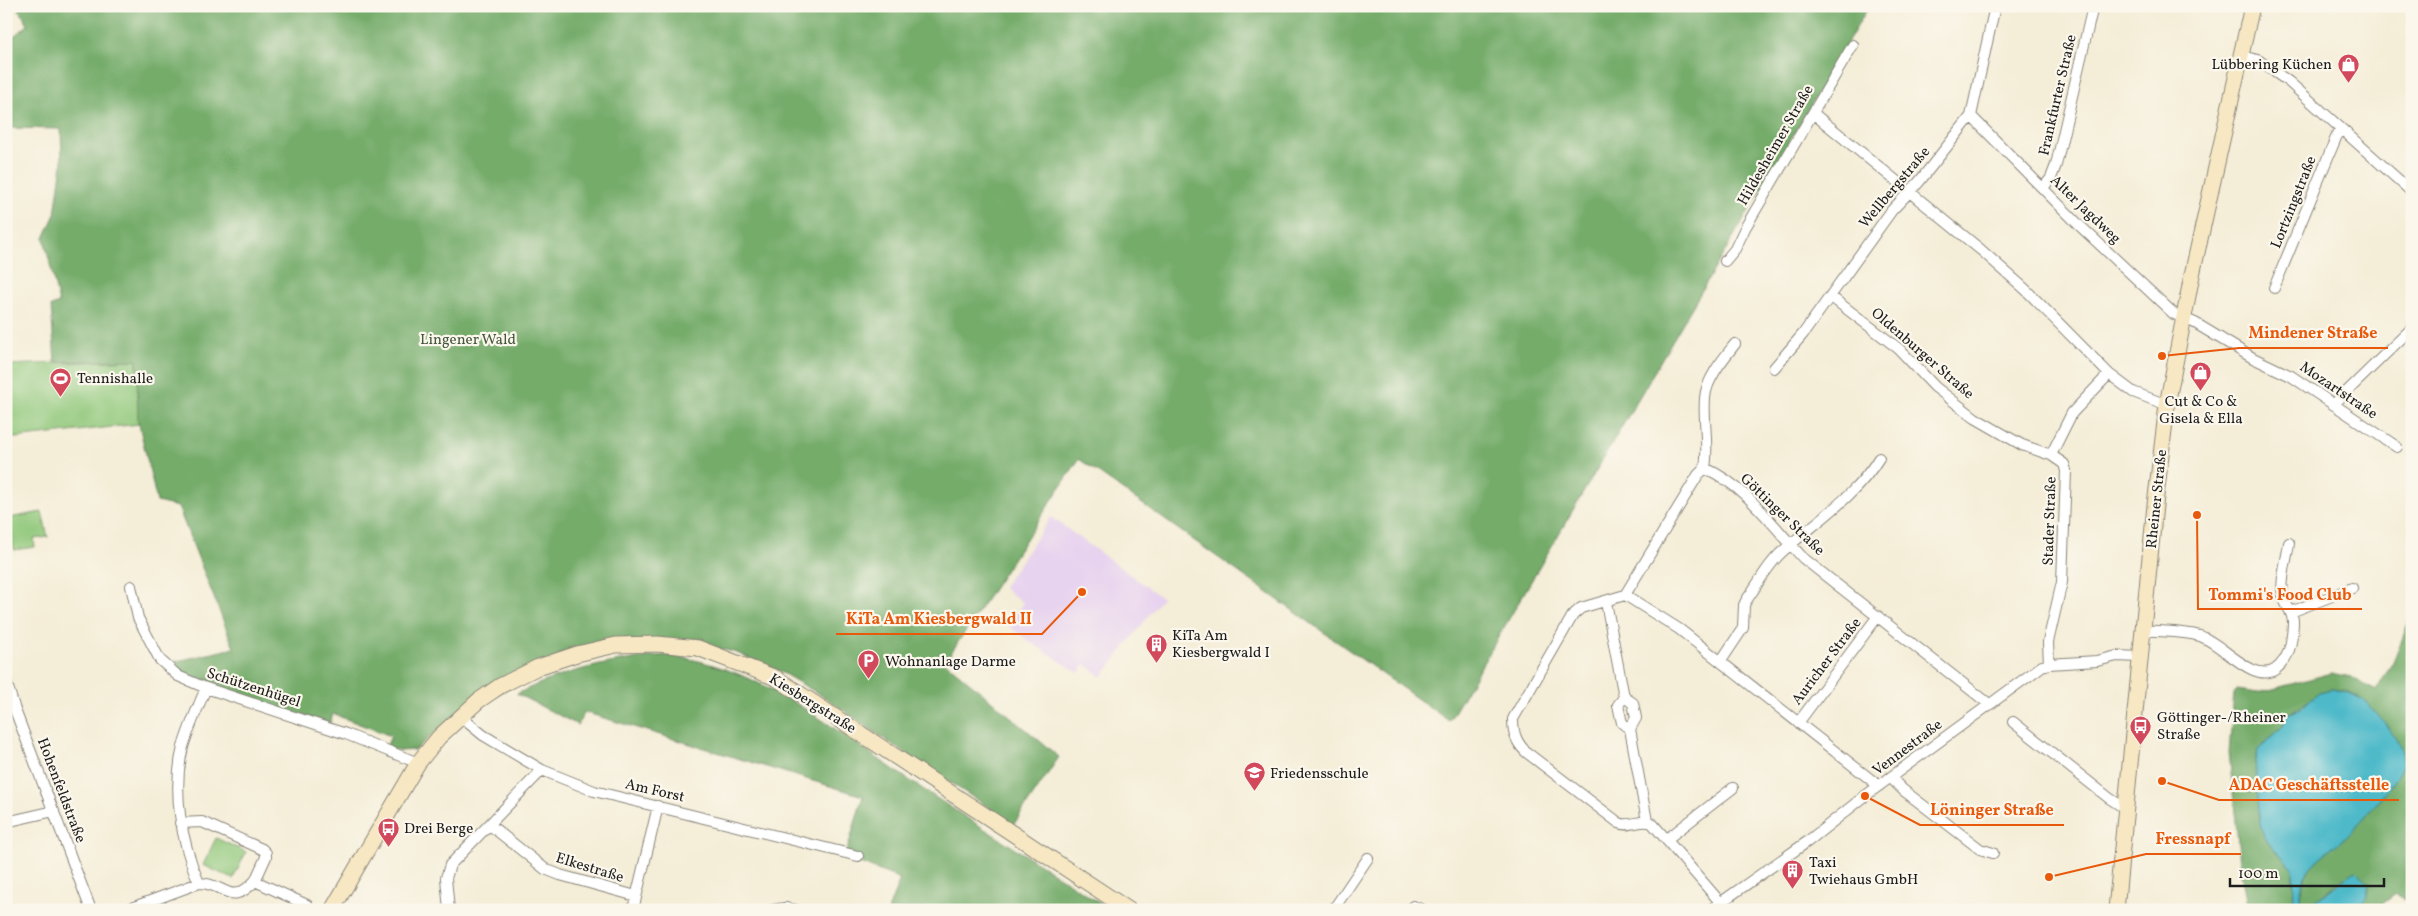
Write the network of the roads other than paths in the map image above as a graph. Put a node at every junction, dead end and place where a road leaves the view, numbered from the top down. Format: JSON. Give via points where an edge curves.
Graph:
{"nodes":[{"id":1,"x":1995,"y":6,"type":"edge"},
{"id":2,"x":2093,"y":6,"type":"edge"},
{"id":3,"x":2252,"y":6,"type":"edge"},
{"id":4,"x":1853,"y":45,"type":"dead end"},
{"id":5,"x":2241,"y":56,"type":"junction"},
{"id":6,"x":1814,"y":114,"type":"junction"},
{"id":7,"x":1971,"y":116,"type":"junction"},
{"id":8,"x":2340,"y":128,"type":"junction"},
{"id":9,"x":2043,"y":188,"type":"junction"},
{"id":10,"x":1909,"y":192,"type":"junction"},
{"id":11,"x":2412,"y":192,"type":"edge"},
{"id":12,"x":1725,"y":261,"type":"dead end"},
{"id":13,"x":2274,"y":288,"type":"dead end"},
{"id":14,"x":1830,"y":296,"type":"junction"},
{"id":15,"x":2184,"y":319,"type":"junction"},
{"id":16,"x":2412,"y":328,"type":"edge"},
{"id":17,"x":1735,"y":344,"type":"dead end"},
{"id":18,"x":1774,"y":368,"type":"dead end"},
{"id":19,"x":2109,"y":374,"type":"junction"},
{"id":20,"x":2334,"y":404,"type":"junction"},
{"id":21,"x":2166,"y":405,"type":"junction"},
{"id":22,"x":2397,"y":447,"type":"dead end"},
{"id":23,"x":2051,"y":455,"type":"junction"},
{"id":24,"x":1879,"y":458,"type":"dead end"},
{"id":25,"x":1706,"y":468,"type":"junction"},
{"id":26,"x":2289,"y":543,"type":"dead end"},
{"id":27,"x":1792,"y":545,"type":"junction"},
{"id":28,"x":130,"y":586,"type":"dead end"},
{"id":29,"x":2352,"y":588,"type":"dead end"},
{"id":30,"x":1625,"y":595,"type":"junction"},
{"id":31,"x":1606,"y":602,"type":"junction"},
{"id":32,"x":2291,"y":612,"type":"junction"},
{"id":33,"x":1878,"y":616,"type":"junction"},
{"id":34,"x":2143,"y":630,"type":"junction"},
{"id":35,"x":2140,"y":657,"type":"junction"},
{"id":36,"x":1721,"y":661,"type":"junction"},
{"id":37,"x":2049,"y":664,"type":"junction"},
{"id":38,"x":6,"y":681,"type":"edge"},
{"id":39,"x":206,"y":688,"type":"junction"},
{"id":40,"x":1624,"y":697,"type":"junction"},
{"id":41,"x":1989,"y":704,"type":"junction"},
{"id":42,"x":11,"y":712,"type":"edge"},
{"id":43,"x":460,"y":718,"type":"junction"},
{"id":44,"x":2013,"y":722,"type":"dead end"},
{"id":45,"x":1798,"y":724,"type":"junction"},
{"id":46,"x":1630,"y":730,"type":"junction"},
{"id":47,"x":418,"y":763,"type":"junction"},
{"id":48,"x":542,"y":770,"type":"junction"},
{"id":49,"x":1891,"y":778,"type":"junction"},
{"id":50,"x":1879,"y":786,"type":"junction"},
{"id":51,"x":1733,"y":788,"type":"dead end"},
{"id":52,"x":658,"y":806,"type":"junction"},
{"id":53,"x":2126,"y":809,"type":"junction"},
{"id":54,"x":54,"y":811,"type":"junction"},
{"id":55,"x":1647,"y":821,"type":"junction"},
{"id":56,"x":6,"y":822,"type":"edge"},
{"id":57,"x":180,"y":823,"type":"junction"},
{"id":58,"x":490,"y":825,"type":"junction"},
{"id":59,"x":1667,"y":839,"type":"junction"},
{"id":60,"x":1993,"y":853,"type":"dead end"},
{"id":61,"x":858,"y":856,"type":"dead end"},
{"id":62,"x":1368,"y":858,"type":"dead end"},
{"id":63,"x":254,"y":881,"type":"junction"},
{"id":64,"x":199,"y":883,"type":"junction"},
{"id":65,"x":636,"y":896,"type":"junction"},
{"id":66,"x":1720,"y":902,"type":"junction"},
{"id":67,"x":307,"y":905,"type":"dead end"},
{"id":68,"x":1413,"y":906,"type":"dead end"},
{"id":69,"x":91,"y":910,"type":"edge"},
{"id":70,"x":126,"y":910,"type":"edge"},
{"id":71,"x":332,"y":910,"type":"edge"},
{"id":72,"x":449,"y":910,"type":"edge"},
{"id":73,"x":633,"y":910,"type":"edge"},
{"id":74,"x":773,"y":910,"type":"edge"},
{"id":75,"x":796,"y":910,"type":"edge"},
{"id":76,"x":1129,"y":910,"type":"edge"},
{"id":77,"x":1334,"y":910,"type":"edge"},
{"id":78,"x":1423,"y":910,"type":"edge"},
{"id":79,"x":1710,"y":910,"type":"edge"},
{"id":80,"x":2116,"y":910,"type":"edge"}],
"edges":[{"from":1,"to":7,"type":"street","name":"Wellbergstraße"},
{"from":2,"to":9,"type":"street","name":"Frankfurter Straße","via":[[2056,166]]},
{"from":3,"to":5,"type":"street","name":"Rheiner Straße"},
{"from":4,"to":6,"type":"street","name":"Hildesheimer Straße","via":[[1822,94]]},
{"from":5,"to":8,"type":"street","via":[[2258,60],[2271,68]]},
{"from":5,"to":15,"type":"street","name":"Rheiner Straße"},
{"from":6,"to":10,"type":"street"},
{"from":6,"to":12,"type":"street","name":"Hildesheimer Straße"},
{"from":7,"to":9,"type":"street","name":"Alter Jagdweg"},
{"from":7,"to":10,"type":"street","name":"Wellbergstraße"},
{"from":8,"to":11,"type":"street"},
{"from":8,"to":13,"type":"street","name":"Lortzingstraße"},
{"from":9,"to":15,"type":"street","name":"Alter Jagdweg","via":[[2161,303]]},
{"from":10,"to":14,"type":"street","name":"Wellbergstraße","via":[[1870,238]]},
{"from":10,"to":19,"type":"street","via":[[2024,289]]},
{"from":14,"to":18,"type":"street","name":"Wellbergstraße"},
{"from":14,"to":23,"type":"street","name":"Oldenburger Straße","via":[[1892,342],[1935,387],[1975,418],[2002,436]]},
{"from":15,"to":20,"type":"street","name":"Mozartstraße","via":[[2291,376]]},
{"from":15,"to":21,"type":"street","name":"Rheiner Straße"},
{"from":16,"to":20,"type":"street"},
{"from":17,"to":25,"type":"street","via":[[1704,397]]},
{"from":19,"to":21,"type":"street","via":[[2133,392]]},
{"from":19,"to":23,"type":"street","name":"Stader Straße","via":[[2072,413]]},
{"from":20,"to":22,"type":"street","name":"Mozartstraße"},
{"from":21,"to":34,"type":"street","name":"Rheiner Straße"},
{"from":23,"to":37,"type":"street","name":"Stader Straße","via":[[2064,464],[2066,471],[2062,582],[2048,642]]},
{"from":24,"to":27,"type":"street","via":[[1864,480],[1839,506]]},
{"from":25,"to":27,"type":"street","name":"Göttinger Straße","via":[[1743,493]]},
{"from":25,"to":30,"type":"street","via":[[1698,475]]},
{"from":26,"to":32,"type":"street","via":[[2283,595]]},
{"from":27,"to":33,"type":"street","name":"Göttinger Straße","via":[[1803,558]]},
{"from":27,"to":36,"type":"street","via":[[1775,559],[1746,601],[1743,628]]},
{"from":28,"to":39,"type":"street","name":"Schützenhügel","via":[[138,618],[160,660],[178,676]]},
{"from":29,"to":32,"type":"street"},
{"from":30,"to":31,"type":"street"},
{"from":30,"to":36,"type":"street","via":[[1679,629]]},
{"from":31,"to":40,"type":"street"},
{"from":31,"to":55,"type":"street","via":[[1581,608],[1573,615],[1513,719],[1513,728],[1518,744],[1526,752],[1619,823],[1626,826]]},
{"from":32,"to":34,"type":"street","via":[[2293,627],[2287,658],[2272,672],[2260,673],[2248,668],[2201,637]]},
{"from":33,"to":41,"type":"street","name":"Göttinger Straße"},
{"from":33,"to":45,"type":"street","name":"Auricher Straße"},
{"from":34,"to":35,"type":"street","name":"Rheiner Straße"},
{"from":35,"to":37,"type":"street","via":[[2117,656],[2097,661]]},
{"from":35,"to":53,"type":"street","name":"Rheiner Straße"},
{"from":36,"to":45,"type":"street"},
{"from":37,"to":41,"type":"street","name":"Vennestraße"},
{"from":38,"to":42,"type":"street","name":"Hohenfeldstraße"},
{"from":39,"to":47,"type":"street","name":"Schützenhügel","via":[[346,734]]},
{"from":39,"to":57,"type":"street","via":[[180,762]]},
{"from":40,"to":46,"type":"street","via":[[1618,705],[1622,723]]},
{"from":40,"to":46,"type":"street","via":[[1633,703],[1636,718]]},
{"from":41,"to":49,"type":"street","name":"Vennestraße"},
{"from":42,"to":54,"type":"street","name":"Hohenfeldstraße"},
{"from":43,"to":47,"type":"street","name":"Kiesbergstraße"},
{"from":43,"to":48,"type":"street","name":"Am Forst"},
{"from":43,"to":76,"type":"street","name":"Kiesbergstraße","via":[[500,686],[538,667],[577,654],[616,645],[698,648],[776,678]]},
{"from":44,"to":53,"type":"street"},
{"from":45,"to":50,"type":"street"},
{"from":46,"to":55,"type":"street"},
{"from":47,"to":71,"type":"street","name":"Kiesbergstraße"},
{"from":48,"to":52,"type":"street","name":"Am Forst","via":[[594,791]]},
{"from":48,"to":58,"type":"street"},
{"from":49,"to":50,"type":"street","name":"Vennestraße"},
{"from":49,"to":60,"type":"street","via":[[1980,849]]},
{"from":50,"to":66,"type":"street","name":"Vennestraße","via":[[1807,842]]},
{"from":51,"to":59,"type":"street"},
{"from":52,"to":61,"type":"street","name":"Am Forst"},
{"from":52,"to":65,"type":"street"},
{"from":53,"to":80,"type":"street","name":"Rheiner Straße"},
{"from":54,"to":56,"type":"street"},
{"from":54,"to":69,"type":"street","name":"Hohenfeldstraße"},
{"from":55,"to":59,"type":"street"},
{"from":57,"to":63,"type":"street","via":[[202,822],[262,849],[266,857]]},
{"from":57,"to":64,"type":"street"},
{"from":58,"to":65,"type":"street","name":"Elkestraße","via":[[545,869]]},
{"from":58,"to":72,"type":"street","via":[[446,871]]},
{"from":59,"to":66,"type":"street"},
{"from":62,"to":77,"type":"street"},
{"from":63,"to":64,"type":"street","via":[[242,893],[236,894]]},
{"from":63,"to":67,"type":"street"},
{"from":64,"to":70,"type":"street"},
{"from":65,"to":73,"type":"street"},
{"from":66,"to":79,"type":"street","name":"Vennestraße"},
{"from":68,"to":78,"type":"street"},
{"from":74,"to":75,"type":"street"}]}
